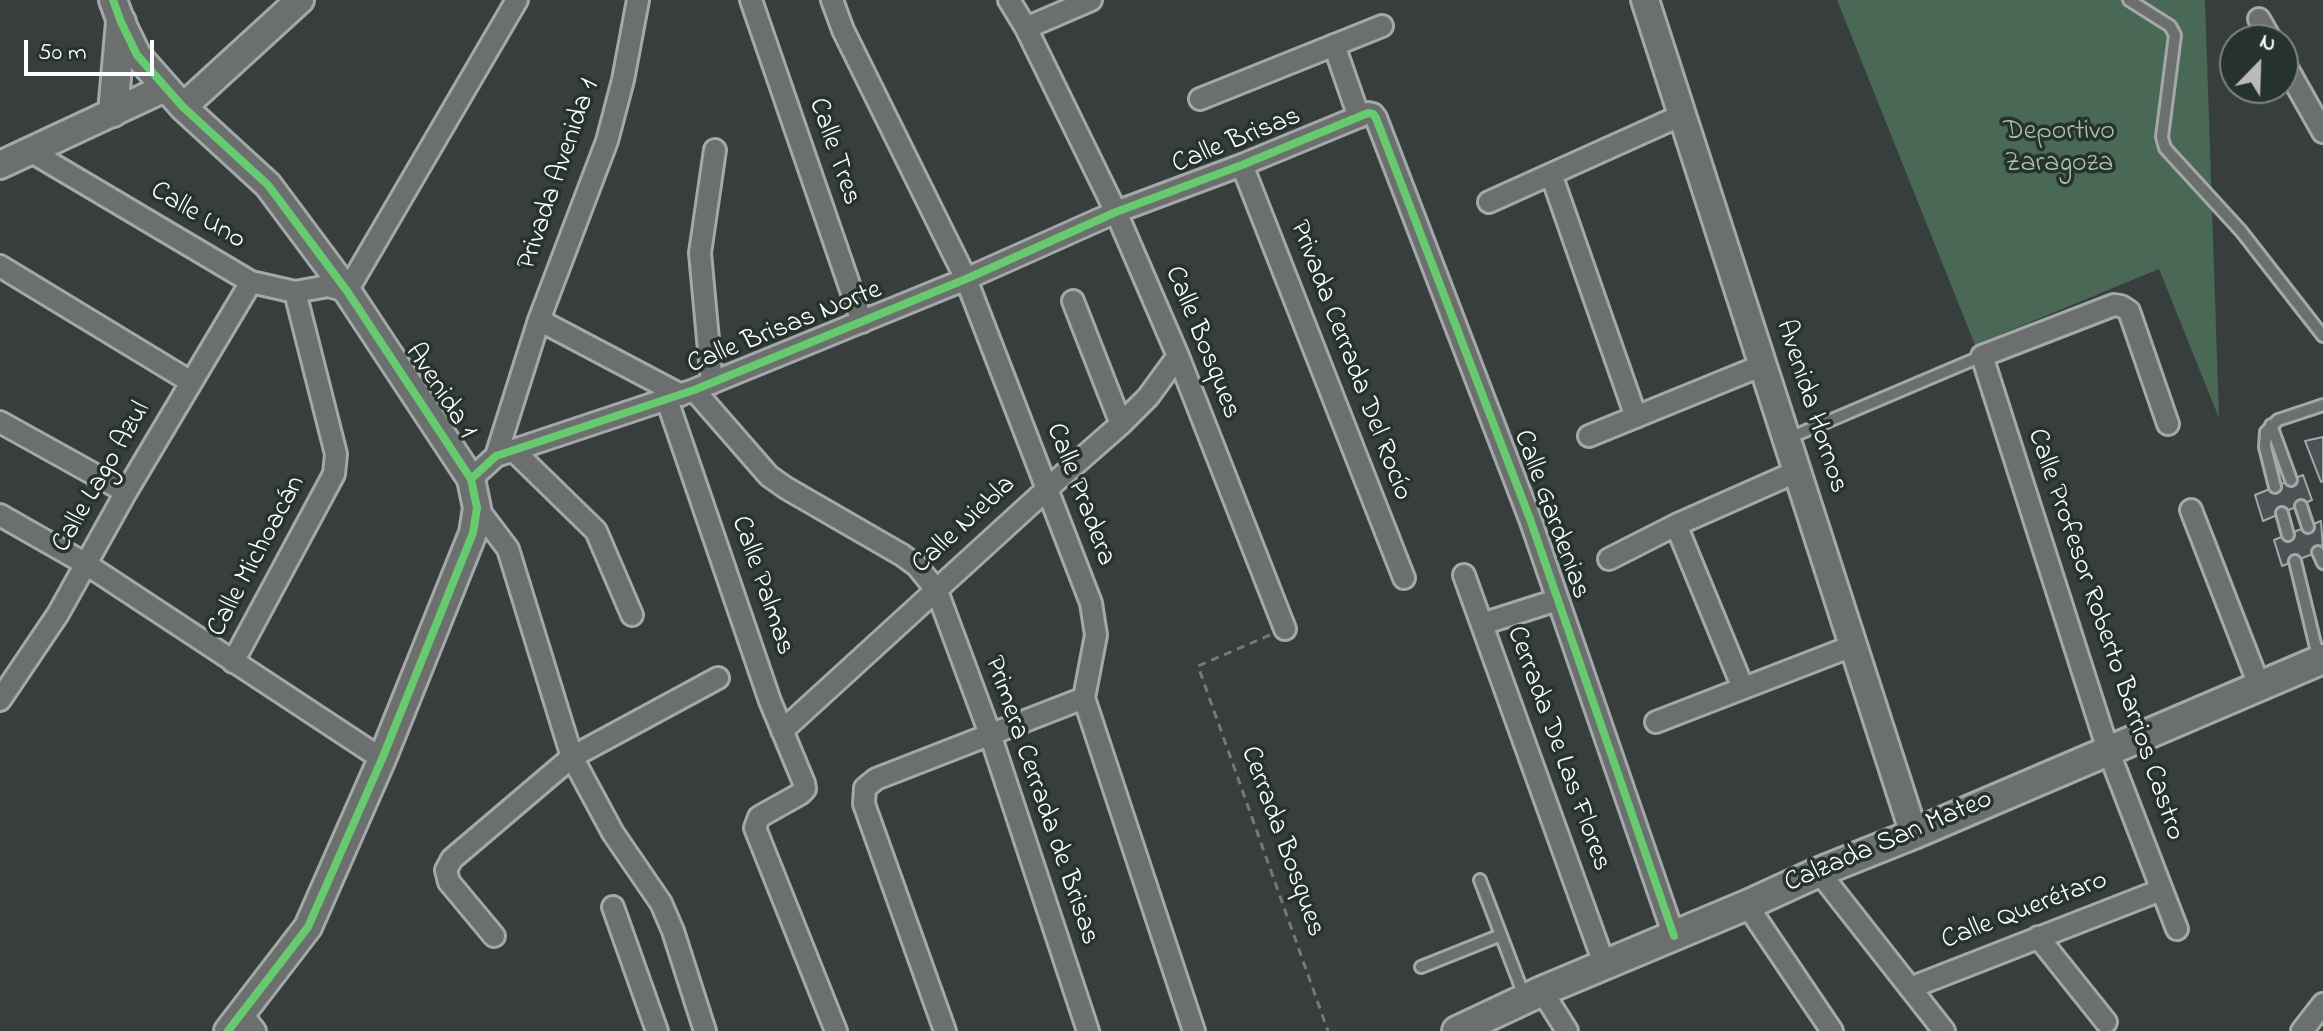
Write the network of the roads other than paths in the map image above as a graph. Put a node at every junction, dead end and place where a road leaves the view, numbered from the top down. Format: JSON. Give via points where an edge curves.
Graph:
{"nodes":[{"id":1,"x":300,"y":0,"type":"edge"},
{"id":2,"x":517,"y":0,"type":"edge"},
{"id":3,"x":638,"y":0,"type":"edge"},
{"id":4,"x":751,"y":0,"type":"edge"},
{"id":5,"x":832,"y":0,"type":"edge"},
{"id":6,"x":1009,"y":0,"type":"edge"},
{"id":7,"x":1091,"y":0,"type":"edge"},
{"id":8,"x":1645,"y":0,"type":"edge"},
{"id":9,"x":2129,"y":0,"type":"edge"},
{"id":10,"x":117,"y":11,"type":"edge"},
{"id":11,"x":2259,"y":19,"type":"dead end"},
{"id":12,"x":2262,"y":24,"type":"edge"},
{"id":13,"x":1382,"y":26,"type":"dead end"},
{"id":14,"x":1026,"y":28,"type":"junction"},
{"id":15,"x":1334,"y":45,"type":"junction"},
{"id":16,"x":2299,"y":89,"type":"edge"},
{"id":17,"x":174,"y":97,"type":"junction"},
{"id":18,"x":1200,"y":99,"type":"dead end"},
{"id":19,"x":113,"y":112,"type":"junction"},
{"id":20,"x":1366,"y":115,"type":"junction"},
{"id":21,"x":1682,"y":115,"type":"junction"},
{"id":22,"x":2323,"y":132,"type":"edge"},
{"id":23,"x":715,"y":150,"type":"dead end"},
{"id":24,"x":30,"y":151,"type":"junction"},
{"id":25,"x":0,"y":165,"type":"edge"},
{"id":26,"x":1242,"y":165,"type":"junction"},
{"id":27,"x":1551,"y":174,"type":"junction"},
{"id":28,"x":1489,"y":202,"type":"dead end"},
{"id":29,"x":1116,"y":212,"type":"junction"},
{"id":30,"x":0,"y":266,"type":"edge"},
{"id":31,"x":966,"y":279,"type":"junction"},
{"id":32,"x":251,"y":282,"type":"junction"},
{"id":33,"x":347,"y":291,"type":"junction"},
{"id":34,"x":295,"y":292,"type":"junction"},
{"id":35,"x":1073,"y":301,"type":"dead end"},
{"id":36,"x":539,"y":320,"type":"junction"},
{"id":37,"x":862,"y":322,"type":"junction"},
{"id":38,"x":2323,"y":336,"type":"edge"},
{"id":39,"x":1178,"y":356,"type":"junction"},
{"id":40,"x":1982,"y":356,"type":"junction"},
{"id":41,"x":1763,"y":365,"type":"junction"},
{"id":42,"x":191,"y":382,"type":"junction"},
{"id":43,"x":689,"y":392,"type":"junction"},
{"id":44,"x":2323,"y":405,"type":"edge"},
{"id":45,"x":1636,"y":417,"type":"junction"},
{"id":46,"x":0,"y":422,"type":"edge"},
{"id":47,"x":1121,"y":424,"type":"junction"},
{"id":48,"x":2168,"y":424,"type":"dead end"},
{"id":49,"x":2271,"y":425,"type":"junction"},
{"id":50,"x":1589,"y":436,"type":"dead end"},
{"id":51,"x":1787,"y":438,"type":"junction"},
{"id":52,"x":505,"y":454,"type":"junction"},
{"id":53,"x":1798,"y":471,"type":"junction"},
{"id":54,"x":471,"y":479,"type":"junction"},
{"id":55,"x":2291,"y":480,"type":"dead end"},
{"id":56,"x":2275,"y":487,"type":"dead end"},
{"id":57,"x":1047,"y":489,"type":"junction"},
{"id":58,"x":126,"y":492,"type":"junction"},
{"id":59,"x":2301,"y":506,"type":"dead end"},
{"id":60,"x":477,"y":508,"type":"junction"},
{"id":61,"x":2191,"y":510,"type":"dead end"},
{"id":62,"x":2282,"y":513,"type":"dead end"},
{"id":63,"x":0,"y":515,"type":"edge"},
{"id":64,"x":1676,"y":525,"type":"junction"},
{"id":65,"x":2308,"y":527,"type":"dead end"},
{"id":66,"x":2288,"y":535,"type":"dead end"},
{"id":67,"x":2318,"y":552,"type":"dead end"},
{"id":68,"x":1609,"y":559,"type":"dead end"},
{"id":69,"x":2295,"y":561,"type":"dead end"},
{"id":70,"x":2323,"y":563,"type":"edge"},
{"id":71,"x":86,"y":564,"type":"junction"},
{"id":72,"x":1464,"y":575,"type":"dead end"},
{"id":73,"x":1404,"y":578,"type":"dead end"},
{"id":74,"x":937,"y":591,"type":"junction"},
{"id":75,"x":1557,"y":600,"type":"junction"},
{"id":76,"x":632,"y":615,"type":"dead end"},
{"id":77,"x":2323,"y":621,"type":"edge"},
{"id":78,"x":1482,"y":624,"type":"junction"},
{"id":79,"x":2312,"y":626,"type":"junction"},
{"id":80,"x":1285,"y":629,"type":"road end"},
{"id":81,"x":1855,"y":645,"type":"junction"},
{"id":82,"x":2321,"y":660,"type":"edge"},
{"id":83,"x":233,"y":662,"type":"junction"},
{"id":84,"x":718,"y":678,"type":"dead end"},
{"id":85,"x":2259,"y":685,"type":"junction"},
{"id":86,"x":1743,"y":688,"type":"junction"},
{"id":87,"x":1084,"y":698,"type":"junction"},
{"id":88,"x":0,"y":700,"type":"edge"},
{"id":89,"x":1656,"y":722,"type":"dead end"},
{"id":90,"x":782,"y":731,"type":"junction"},
{"id":91,"x":990,"y":734,"type":"junction"},
{"id":92,"x":2108,"y":750,"type":"junction"},
{"id":93,"x":572,"y":757,"type":"junction"},
{"id":94,"x":382,"y":759,"type":"junction"},
{"id":95,"x":1914,"y":834,"type":"junction"},
{"id":96,"x":1819,"y":872,"type":"junction"},
{"id":97,"x":1480,"y":880,"type":"dead end"},
{"id":98,"x":2161,"y":890,"type":"junction"},
{"id":99,"x":1747,"y":905,"type":"junction"},
{"id":100,"x":613,"y":907,"type":"dead end"},
{"id":101,"x":2177,"y":929,"type":"dead end"},
{"id":102,"x":1501,"y":935,"type":"junction"},
{"id":103,"x":494,"y":936,"type":"dead end"},
{"id":104,"x":1674,"y":936,"type":"junction"},
{"id":105,"x":2038,"y":937,"type":"junction"},
{"id":106,"x":1605,"y":966,"type":"junction"},
{"id":107,"x":1421,"y":967,"type":"dead end"},
{"id":108,"x":1910,"y":988,"type":"junction"},
{"id":109,"x":1534,"y":995,"type":"junction"},
{"id":110,"x":2323,"y":1004,"type":"edge"},
{"id":111,"x":2106,"y":1022,"type":"dead end"},
{"id":112,"x":241,"y":1025,"type":"edge"},
{"id":113,"x":657,"y":1031,"type":"edge"},
{"id":114,"x":705,"y":1031,"type":"edge"},
{"id":115,"x":836,"y":1031,"type":"edge"},
{"id":116,"x":945,"y":1031,"type":"edge"},
{"id":117,"x":1088,"y":1031,"type":"edge"},
{"id":118,"x":1194,"y":1031,"type":"edge"},
{"id":119,"x":1457,"y":1031,"type":"edge"},
{"id":120,"x":1567,"y":1031,"type":"edge"},
{"id":121,"x":1832,"y":1031,"type":"edge"},
{"id":122,"x":1944,"y":1031,"type":"edge"},
{"id":123,"x":2302,"y":1031,"type":"edge"}],
"edges":[{"from":1,"to":17,"type":"street"},
{"from":2,"to":33,"type":"street"},
{"from":3,"to":36,"type":"street","name":"Privada Avenida 1","via":[[607,141]]},
{"from":4,"to":37,"type":"street","name":"Calle Tres"},
{"from":5,"to":31,"type":"street","name":"Calle Pradera"},
{"from":6,"to":14,"type":"street","name":"Calle Bosques"},
{"from":7,"to":14,"type":"street"},
{"from":8,"to":21,"type":"street","name":"Avenida Hornos"},
{"from":9,"to":38,"type":"lane","via":[[2170,26],[2175,35],[2165,148],[2241,231]]},
{"from":10,"to":17,"type":"street","name":"Avenida 1","via":[[137,55]]},
{"from":10,"to":19,"type":"main road"},
{"from":11,"to":12,"type":"street"},
{"from":13,"to":15,"type":"street"},
{"from":14,"to":29,"type":"street","name":"Calle Bosques"},
{"from":15,"to":18,"type":"street"},
{"from":15,"to":20,"type":"street","name":"Calle Gardenias"},
{"from":16,"to":22,"type":"street"},
{"from":17,"to":19,"type":"street"},
{"from":17,"to":33,"type":"street","name":"Avenida 1","via":[[268,185]]},
{"from":19,"to":24,"type":"street"},
{"from":20,"to":26,"type":"street","name":"Calle Brisas"},
{"from":20,"to":75,"type":"street","name":"Calle Gardenias","via":[[1376,118]]},
{"from":21,"to":27,"type":"street"},
{"from":21,"to":41,"type":"street","name":"Avenida Hornos"},
{"from":23,"to":43,"type":"street","name":"Calle Palmas"},
{"from":24,"to":25,"type":"street"},
{"from":24,"to":32,"type":"street","name":"Calle Uno"},
{"from":26,"to":29,"type":"street","name":"Calle Brisas"},
{"from":26,"to":73,"type":"street","name":"Privada Cerrada Del Rocío"},
{"from":27,"to":28,"type":"street"},
{"from":27,"to":45,"type":"street"},
{"from":29,"to":31,"type":"street","name":"Calle Brisas Norte"},
{"from":29,"to":39,"type":"street","name":"Calle Bosques"},
{"from":30,"to":42,"type":"street"},
{"from":31,"to":37,"type":"street","name":"Calle Brisas Norte"},
{"from":31,"to":57,"type":"street","name":"Calle Pradera"},
{"from":32,"to":34,"type":"street","name":"Calle Uno"},
{"from":32,"to":42,"type":"street","name":"Calle Lago Azul"},
{"from":33,"to":34,"type":"street","name":"Calle Uno","via":[[328,286]]},
{"from":33,"to":54,"type":"street","name":"Avenida 1"},
{"from":34,"to":83,"type":"street","name":"Calle Michoacán","via":[[336,454],[334,474]]},
{"from":35,"to":47,"type":"street"},
{"from":36,"to":43,"type":"street"},
{"from":36,"to":52,"type":"street","name":"Privada Avenida 1"},
{"from":37,"to":43,"type":"street","name":"Calle Brisas Norte"},
{"from":39,"to":47,"type":"street","name":"Calle Niebla"},
{"from":39,"to":80,"type":"street","name":"Calle Bosques"},
{"from":40,"to":48,"type":"street","via":[[2121,306],[2129,311]]},
{"from":40,"to":51,"type":"lane"},
{"from":40,"to":92,"type":"street","name":"Calle Profesor Roberto Barrios Castro"},
{"from":41,"to":45,"type":"street"},
{"from":41,"to":51,"type":"street","name":"Avenida Hornos"},
{"from":42,"to":58,"type":"street","name":"Calle Lago Azul"},
{"from":43,"to":52,"type":"street","name":"Calle Brisas Norte"},
{"from":43,"to":74,"type":"street","via":[[769,476],[902,555]]},
{"from":43,"to":90,"type":"street","name":"Calle Palmas"},
{"from":44,"to":49,"type":"lane"},
{"from":45,"to":50,"type":"street"},
{"from":46,"to":58,"type":"street"},
{"from":47,"to":57,"type":"street","name":"Calle Niebla"},
{"from":49,"to":55,"type":"lane"},
{"from":49,"to":56,"type":"lane","via":[[2265,447]]},
{"from":51,"to":53,"type":"street","name":"Avenida Hornos"},
{"from":52,"to":54,"type":"street","name":"Calle Brisas Norte"},
{"from":52,"to":76,"type":"street","via":[[596,531]]},
{"from":53,"to":64,"type":"street"},
{"from":53,"to":81,"type":"street","name":"Avenida Hornos"},
{"from":54,"to":60,"type":"street","name":"Avenida 1"},
{"from":57,"to":74,"type":"street","name":"Calle Niebla"},
{"from":57,"to":87,"type":"street","name":"Calle Pradera","via":[[1091,603],[1096,635]]},
{"from":58,"to":71,"type":"street","name":"Calle Lago Azul"},
{"from":59,"to":65,"type":"lane"},
{"from":60,"to":93,"type":"street","via":[[508,549]]},
{"from":60,"to":94,"type":"street","name":"Avenida 1","via":[[473,533]]},
{"from":61,"to":85,"type":"street"},
{"from":62,"to":66,"type":"lane"},
{"from":63,"to":71,"type":"street"},
{"from":64,"to":68,"type":"street"},
{"from":64,"to":86,"type":"street"},
{"from":67,"to":70,"type":"lane"},
{"from":69,"to":79,"type":"lane"},
{"from":71,"to":83,"type":"street"},
{"from":71,"to":88,"type":"street","name":"Calle Lago Azul"},
{"from":72,"to":78,"type":"street"},
{"from":74,"to":90,"type":"street","name":"Calle Niebla"},
{"from":74,"to":91,"type":"street","name":"Primera Cerrada de Brisas"},
{"from":75,"to":78,"type":"street","name":"Cerrada De Las Flores"},
{"from":75,"to":104,"type":"street","name":"Calle Gardenias"},
{"from":77,"to":79,"type":"lane"},
{"from":78,"to":106,"type":"street","name":"Cerrada De Las Flores"},
{"from":79,"to":82,"type":"lane"},
{"from":81,"to":86,"type":"street"},
{"from":81,"to":95,"type":"street","name":"Avenida Hornos"},
{"from":82,"to":85,"type":"main road","name":"Calzada San Mateo"},
{"from":83,"to":94,"type":"street"},
{"from":84,"to":93,"type":"street"},
{"from":85,"to":92,"type":"main road","name":"Calzada San Mateo"},
{"from":86,"to":89,"type":"street"},
{"from":87,"to":91,"type":"street"},
{"from":87,"to":118,"type":"street","name":"Calle Pradera"},
{"from":90,"to":115,"type":"street","name":"Calle Palmas","via":[[805,789],[759,817],[755,828]]},
{"from":91,"to":116,"type":"street","via":[[865,788],[864,804]]},
{"from":91,"to":117,"type":"street","name":"Primera Cerrada de Brisas"},
{"from":92,"to":95,"type":"main road","name":"Calzada San Mateo"},
{"from":92,"to":98,"type":"street","name":"Calle Profesor Roberto Barrios Castro"},
{"from":93,"to":103,"type":"street","via":[[452,859],[446,870],[449,882]]},
{"from":93,"to":114,"type":"street","via":[[613,833],[661,903]]},
{"from":94,"to":112,"type":"street","name":"Avenida 1","via":[[308,927]]},
{"from":95,"to":96,"type":"main road","name":"Calzada San Mateo"},
{"from":96,"to":99,"type":"main road","name":"Calzada San Mateo"},
{"from":96,"to":108,"type":"street"},
{"from":97,"to":102,"type":"lane"},
{"from":98,"to":101,"type":"street","name":"Calle Profesor Roberto Barrios Castro"},
{"from":98,"to":105,"type":"street","name":"Calle Querétaro"},
{"from":99,"to":104,"type":"main road","name":"Calzada San Mateo"},
{"from":99,"to":121,"type":"street"},
{"from":100,"to":113,"type":"street"},
{"from":102,"to":107,"type":"lane"},
{"from":102,"to":109,"type":"lane"},
{"from":104,"to":106,"type":"main road","name":"Calzada San Mateo"},
{"from":105,"to":108,"type":"street","name":"Calle Querétaro"},
{"from":105,"to":111,"type":"street"},
{"from":106,"to":109,"type":"main road","name":"Calzada San Mateo"},
{"from":108,"to":122,"type":"street"},
{"from":109,"to":119,"type":"main road","name":"Calzada San Mateo"},
{"from":109,"to":120,"type":"street"},
{"from":110,"to":123,"type":"street"}]}
